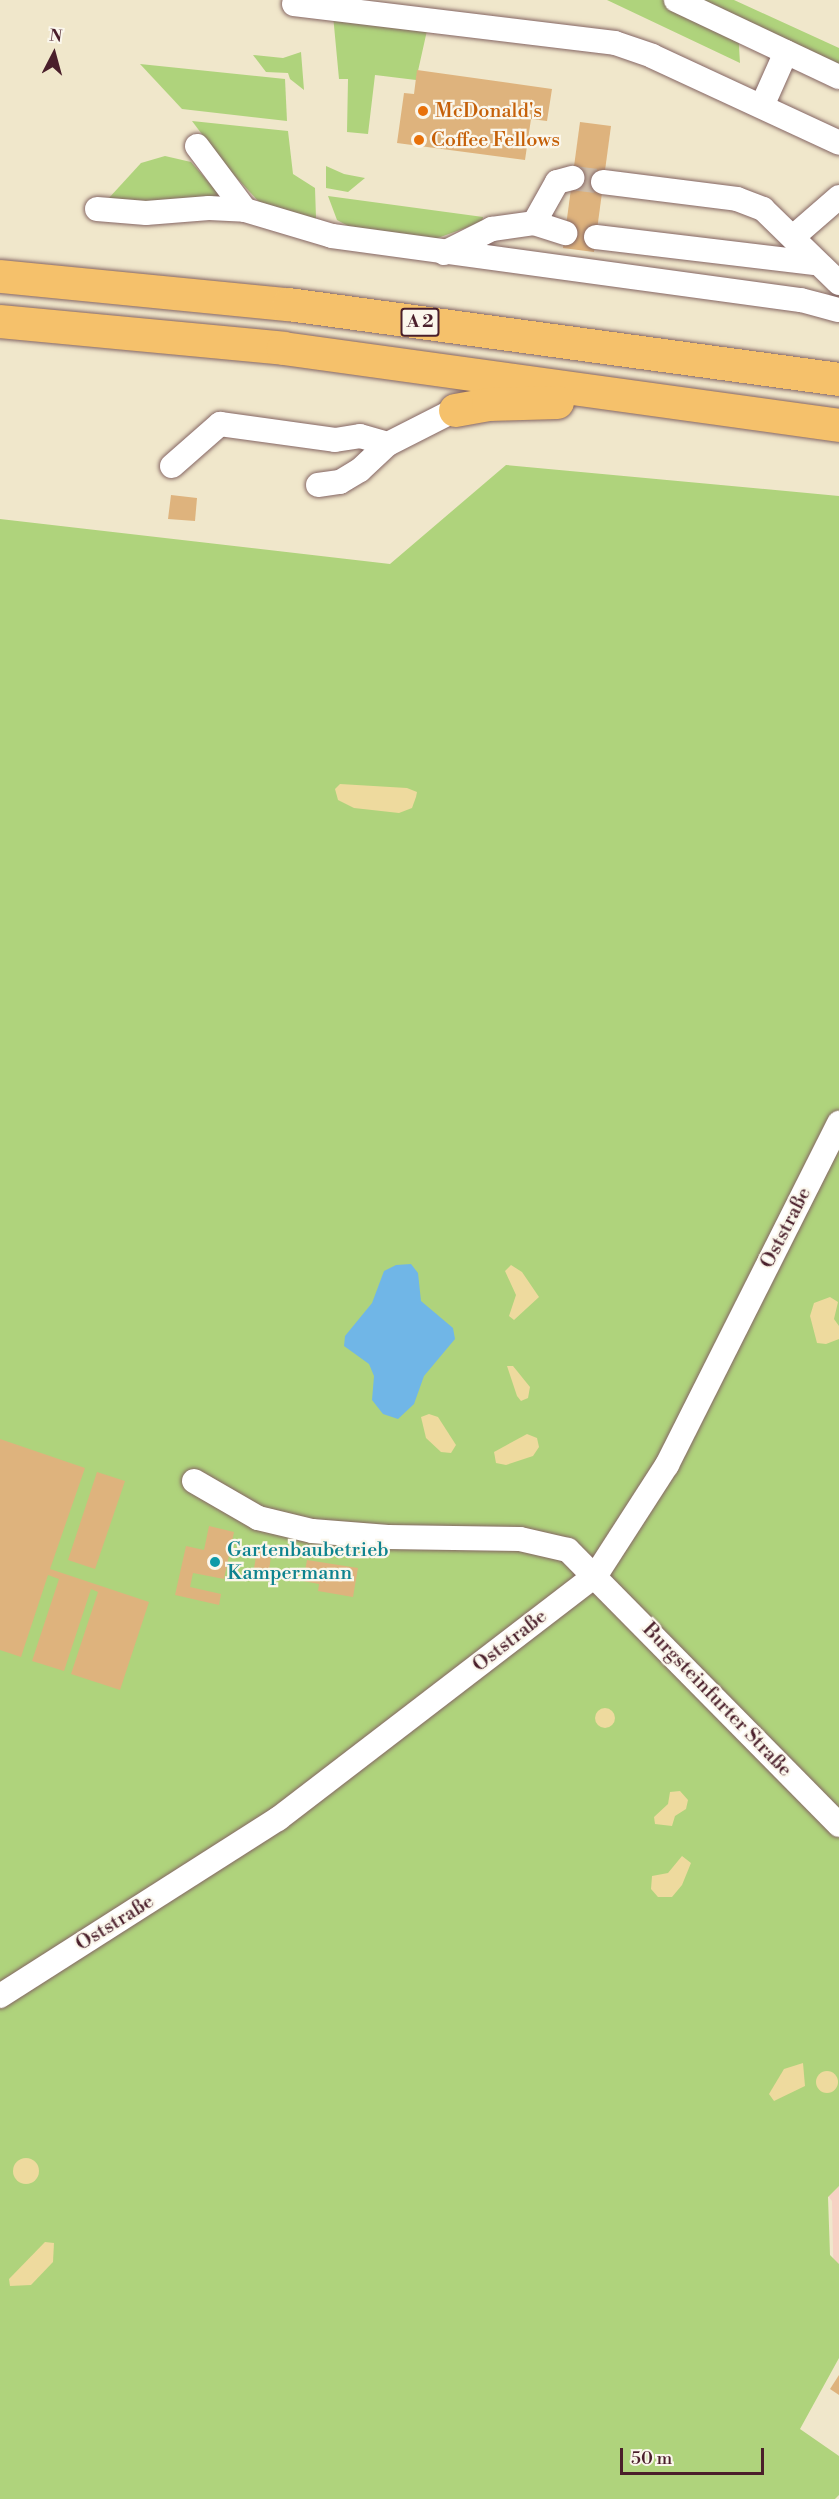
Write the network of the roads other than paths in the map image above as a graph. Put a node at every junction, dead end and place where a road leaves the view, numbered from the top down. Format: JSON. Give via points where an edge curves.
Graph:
{"nodes":[{"id":1,"x":676,"y":0,"type":"edge"},
{"id":2,"x":294,"y":4,"type":"dead end"},
{"id":3,"x":786,"y":52,"type":"junction"},
{"id":4,"x":839,"y":77,"type":"edge"},
{"id":5,"x":762,"y":106,"type":"junction"},
{"id":6,"x":839,"y":143,"type":"edge"},
{"id":7,"x":197,"y":146,"type":"dead end"},
{"id":8,"x":572,"y":178,"type":"tunnel mouth"},
{"id":9,"x":603,"y":182,"type":"tunnel mouth"},
{"id":10,"x":839,"y":197,"type":"edge"},
{"id":11,"x":97,"y":209,"type":"dead end"},
{"id":12,"x":245,"y":210,"type":"junction"},
{"id":13,"x":534,"y":223,"type":"junction"},
{"id":14,"x":565,"y":233,"type":"dead end"},
{"id":15,"x":596,"y":237,"type":"dead end"},
{"id":16,"x":793,"y":237,"type":"junction"},
{"id":17,"x":444,"y":253,"type":"junction"},
{"id":18,"x":814,"y":263,"type":"junction"},
{"id":19,"x":0,"y":276,"type":"edge"},
{"id":20,"x":839,"y":283,"type":"edge"},
{"id":21,"x":839,"y":310,"type":"edge"},
{"id":22,"x":0,"y":321,"type":"edge"},
{"id":23,"x":839,"y":379,"type":"edge"},
{"id":24,"x":640,"y":398,"type":"junction"},
{"id":25,"x":455,"y":410,"type":"joint"},
{"id":26,"x":839,"y":425,"type":"edge"},
{"id":27,"x":388,"y":444,"type":"junction"},
{"id":28,"x":172,"y":466,"type":"dead end"},
{"id":29,"x":318,"y":485,"type":"dead end"},
{"id":30,"x":839,"y":1123,"type":"edge"},
{"id":31,"x":194,"y":1481,"type":"dead end"},
{"id":32,"x":596,"y":1575,"type":"junction"},
{"id":33,"x":839,"y":1825,"type":"edge"},
{"id":34,"x":0,"y":1996,"type":"edge"}],
"edges":[{"from":1,"to":3,"type":"street"},
{"from":2,"to":5,"type":"street","via":[[615,43]]},
{"from":3,"to":4,"type":"street"},
{"from":3,"to":5,"type":"street"},
{"from":5,"to":6,"type":"street"},
{"from":7,"to":12,"type":"street"},
{"from":8,"to":13,"type":"street","via":[[557,182]]},
{"from":9,"to":16,"type":"street","via":[[737,199],[763,209]]},
{"from":10,"to":16,"type":"street"},
{"from":11,"to":12,"type":"street","via":[[146,213],[209,208]]},
{"from":12,"to":17,"type":"street","via":[[332,236]]},
{"from":13,"to":14,"type":"street"},
{"from":13,"to":17,"type":"street","via":[[492,229]]},
{"from":15,"to":18,"type":"street"},
{"from":16,"to":18,"type":"street"},
{"from":17,"to":21,"type":"street","via":[[801,300]]},
{"from":18,"to":20,"type":"street"},
{"from":19,"to":23,"type":"highway","number":"A 2","via":[[288,304]]},
{"from":22,"to":24,"type":"highway","number":"A 2","via":[[283,348]]},
{"from":24,"to":25,"type":"highway","via":[[488,404]]},
{"from":24,"to":26,"type":"highway","number":"A 2"},
{"from":25,"to":27,"type":"street"},
{"from":27,"to":28,"type":"street","via":[[360,436],[335,440],[220,424]]},
{"from":27,"to":29,"type":"street","via":[[360,470],[340,482]]},
{"from":30,"to":32,"type":"street","name":"Oststraße","via":[[668,1465]]},
{"from":31,"to":32,"type":"street","name":"Burgsteinfurter Straße","via":[[258,1518],[312,1531],[388,1537],[520,1539],[568,1550]]},
{"from":32,"to":33,"type":"street","name":"Burgsteinfurter Straße"},
{"from":32,"to":34,"type":"street","name":"Oststraße","via":[[278,1819]]}]}
